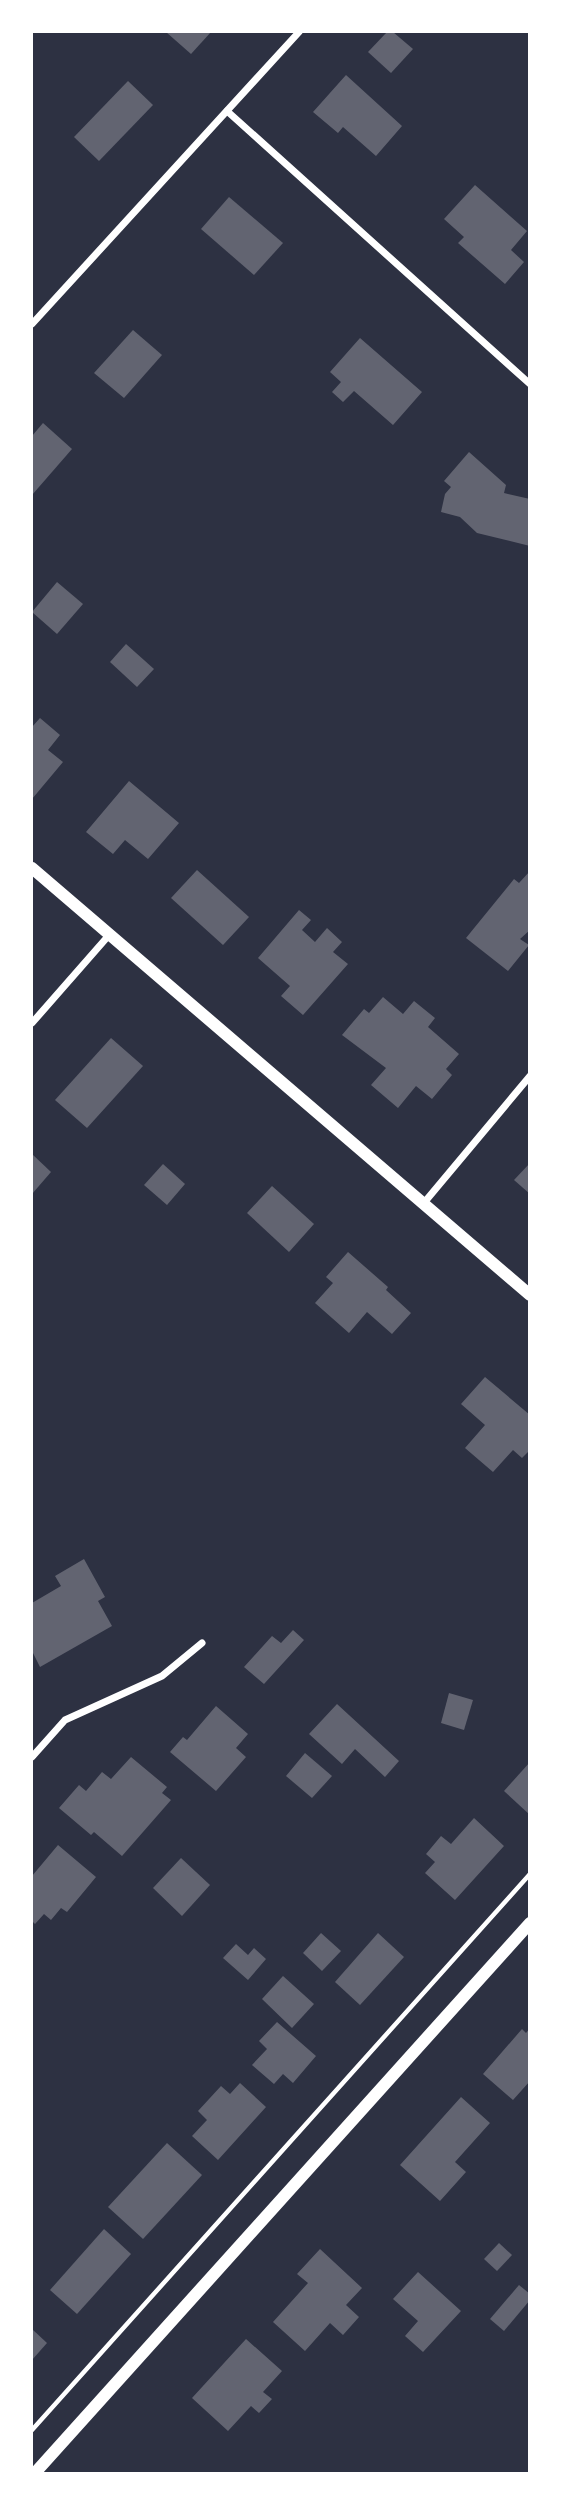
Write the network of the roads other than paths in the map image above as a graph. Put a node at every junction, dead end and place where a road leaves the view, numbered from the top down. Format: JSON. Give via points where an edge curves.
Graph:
{"nodes":[{"id":1,"x":299,"y":32,"type":"edge"},
{"id":2,"x":227,"y":111,"type":"junction"},
{"id":3,"x":32,"y":324,"type":"edge"},
{"id":4,"x":530,"y":384,"type":"edge"},
{"id":5,"x":32,"y":867,"type":"edge"},
{"id":6,"x":110,"y":934,"type":"junction"},
{"id":7,"x":32,"y":1023,"type":"edge"},
{"id":8,"x":530,"y":1076,"type":"edge"},
{"id":9,"x":423,"y":1204,"type":"junction"},
{"id":10,"x":530,"y":1295,"type":"edge"},
{"id":11,"x":202,"y":1643,"type":"dead end"},
{"id":12,"x":32,"y":1757,"type":"edge"},
{"id":13,"x":530,"y":1923,"type":"edge"},
{"id":14,"x":34,"y":2473,"type":"edge"}],
"edges":[{"from":1,"to":2,"type":"street"},
{"from":2,"to":3,"type":"street"},
{"from":2,"to":4,"type":"street"},
{"from":5,"to":6,"type":"street"},
{"from":6,"to":7,"type":"street"},
{"from":6,"to":9,"type":"street"},
{"from":8,"to":9,"type":"street"},
{"from":9,"to":10,"type":"street"},
{"from":11,"to":12,"type":"street","via":[[162,1676],[65,1720]]},
{"from":13,"to":14,"type":"street"}]}
